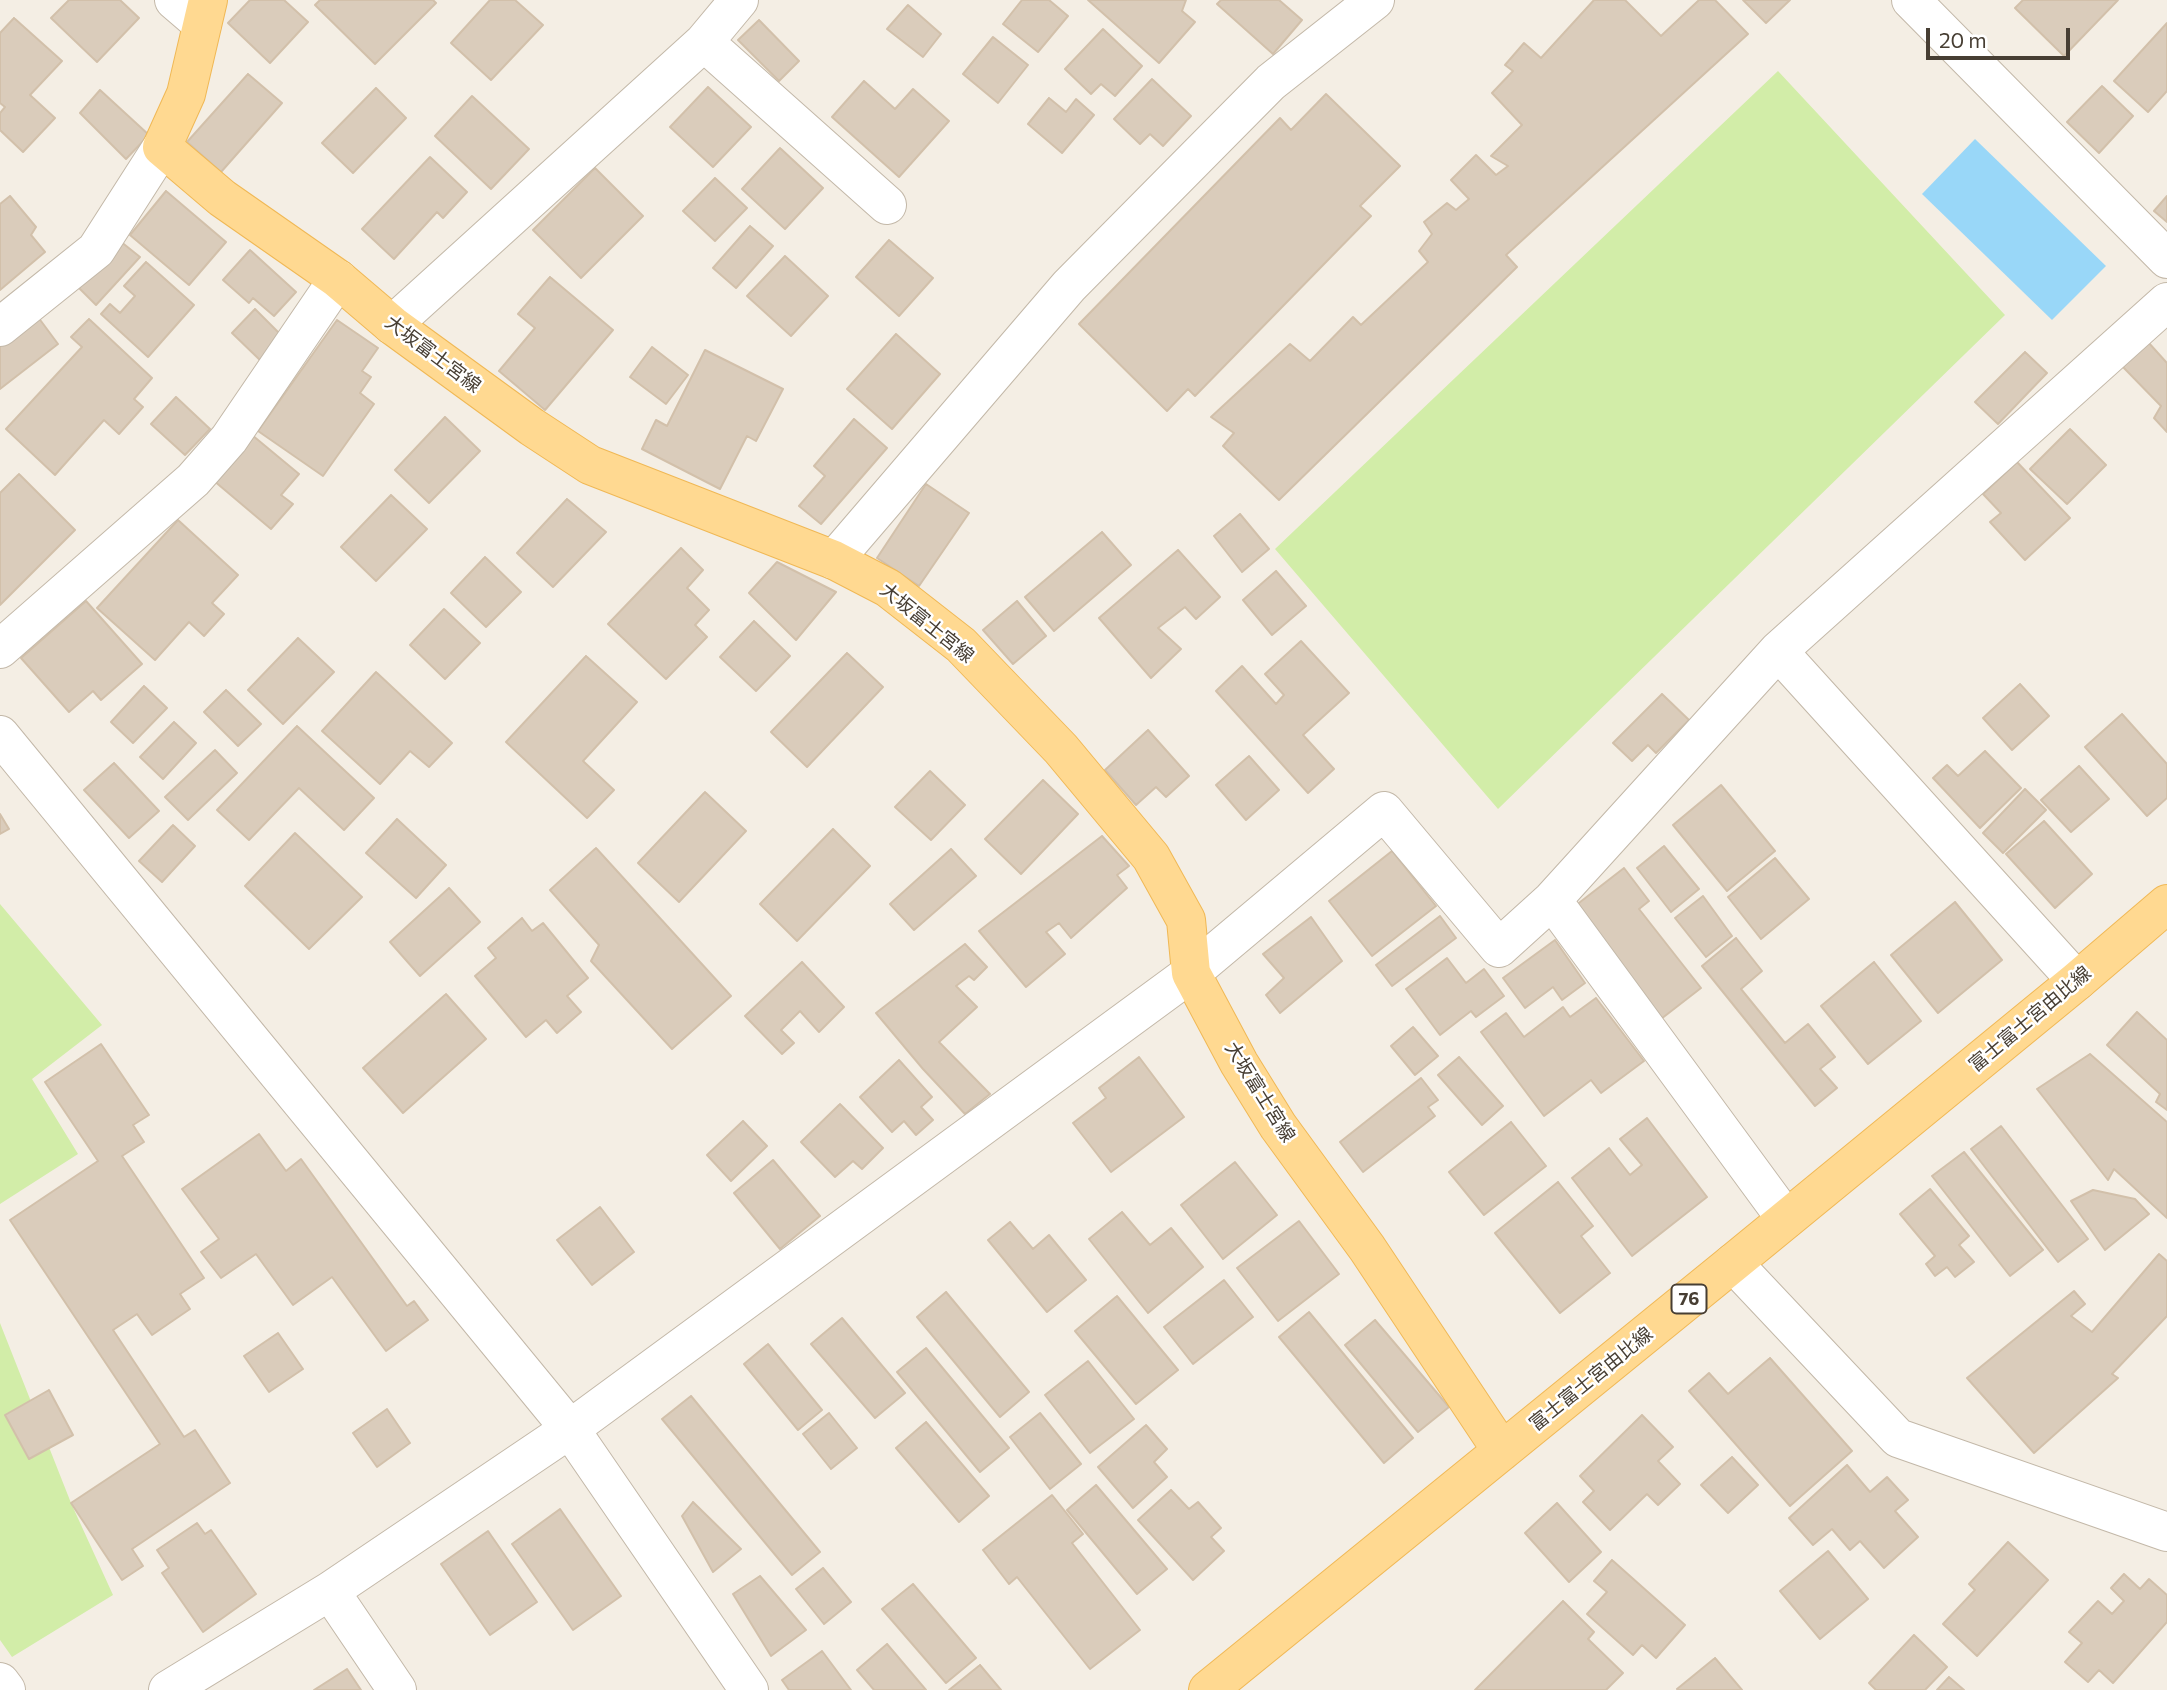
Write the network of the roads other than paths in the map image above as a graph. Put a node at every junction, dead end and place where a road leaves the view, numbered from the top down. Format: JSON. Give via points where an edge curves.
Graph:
{"nodes":[{"id":1,"x":739,"y":0,"type":"edge"},
{"id":2,"x":1374,"y":0,"type":"edge"},
{"id":3,"x":1911,"y":0,"type":"edge"},
{"id":4,"x":195,"y":8,"type":"edge"},
{"id":5,"x":704,"y":42,"type":"junction"},
{"id":6,"x":162,"y":147,"type":"junction"},
{"id":7,"x":887,"y":205,"type":"dead end"},
{"id":8,"x":2167,"y":259,"type":"edge"},
{"id":9,"x":338,"y":279,"type":"junction"},
{"id":10,"x":2167,"y":302,"type":"edge"},
{"id":11,"x":393,"y":325,"type":"junction"},
{"id":12,"x":0,"y":327,"type":"edge"},
{"id":13,"x":834,"y":560,"type":"junction"},
{"id":14,"x":0,"y":649,"type":"edge"},
{"id":15,"x":1777,"y":652,"type":"junction"},
{"id":16,"x":0,"y":735,"type":"edge"},
{"id":17,"x":1552,"y":900,"type":"junction"},
{"id":18,"x":2167,"y":904,"type":"edge"},
{"id":19,"x":1191,"y":973,"type":"junction"},
{"id":20,"x":2077,"y":981,"type":"junction"},
{"id":21,"x":1786,"y":1220,"type":"junction"},
{"id":22,"x":1733,"y":1263,"type":"junction"},
{"id":23,"x":570,"y":1429,"type":"junction"},
{"id":24,"x":1502,"y":1451,"type":"junction"},
{"id":25,"x":2167,"y":1532,"type":"edge"},
{"id":26,"x":330,"y":1591,"type":"junction"},
{"id":27,"x":0,"y":1682,"type":"edge"},
{"id":28,"x":6,"y":1690,"type":"edge"},
{"id":29,"x":168,"y":1690,"type":"edge"},
{"id":30,"x":397,"y":1690,"type":"edge"},
{"id":31,"x":749,"y":1690,"type":"edge"},
{"id":32,"x":1208,"y":1690,"type":"edge"}],
"edges":[{"from":1,"to":5,"type":"street"},
{"from":2,"to":13,"type":"street","via":[[1271,82],[1069,286]]},
{"from":3,"to":8,"type":"street"},
{"from":4,"to":6,"type":"main road","via":[[186,94]]},
{"from":5,"to":7,"type":"street"},
{"from":5,"to":11,"type":"street"},
{"from":6,"to":9,"type":"main road","name":"大坂富士宮線","via":[[222,198]]},
{"from":6,"to":12,"type":"street","via":[[96,250]]},
{"from":9,"to":11,"type":"main road","name":"大坂富士宮線"},
{"from":9,"to":14,"type":"street","via":[[229,439],[192,480]]},
{"from":10,"to":15,"type":"street"},
{"from":11,"to":13,"type":"main road","name":"大坂富士宮線","via":[[590,465]]},
{"from":13,"to":19,"type":"main road","name":"大坂富士宮線","via":[[888,588],[961,645],[1061,749],[1151,857],[1186,920]]},
{"from":15,"to":17,"type":"street"},
{"from":15,"to":20,"type":"street"},
{"from":16,"to":23,"type":"street"},
{"from":17,"to":19,"type":"street","via":[[1499,948],[1384,811]]},
{"from":17,"to":21,"type":"street"},
{"from":18,"to":20,"type":"main road","name":"富士富士宮由比線","number":"76"},
{"from":19,"to":23,"type":"street"},
{"from":19,"to":24,"type":"main road","name":"大坂富士宮線","via":[[1278,1126],[1367,1248]]},
{"from":20,"to":21,"type":"main road","name":"富士富士宮由比線","number":"76"},
{"from":21,"to":22,"type":"main road","name":"富士富士宮由比線","number":"76"},
{"from":22,"to":24,"type":"main road","name":"富士富士宮由比線","number":"76"},
{"from":22,"to":25,"type":"street","via":[[1898,1438]]},
{"from":23,"to":26,"type":"street"},
{"from":23,"to":31,"type":"street"},
{"from":24,"to":32,"type":"main road","name":"富士富士宮由比線","number":"76"},
{"from":26,"to":29,"type":"street"},
{"from":26,"to":30,"type":"street"},
{"from":27,"to":28,"type":"street"}]}
